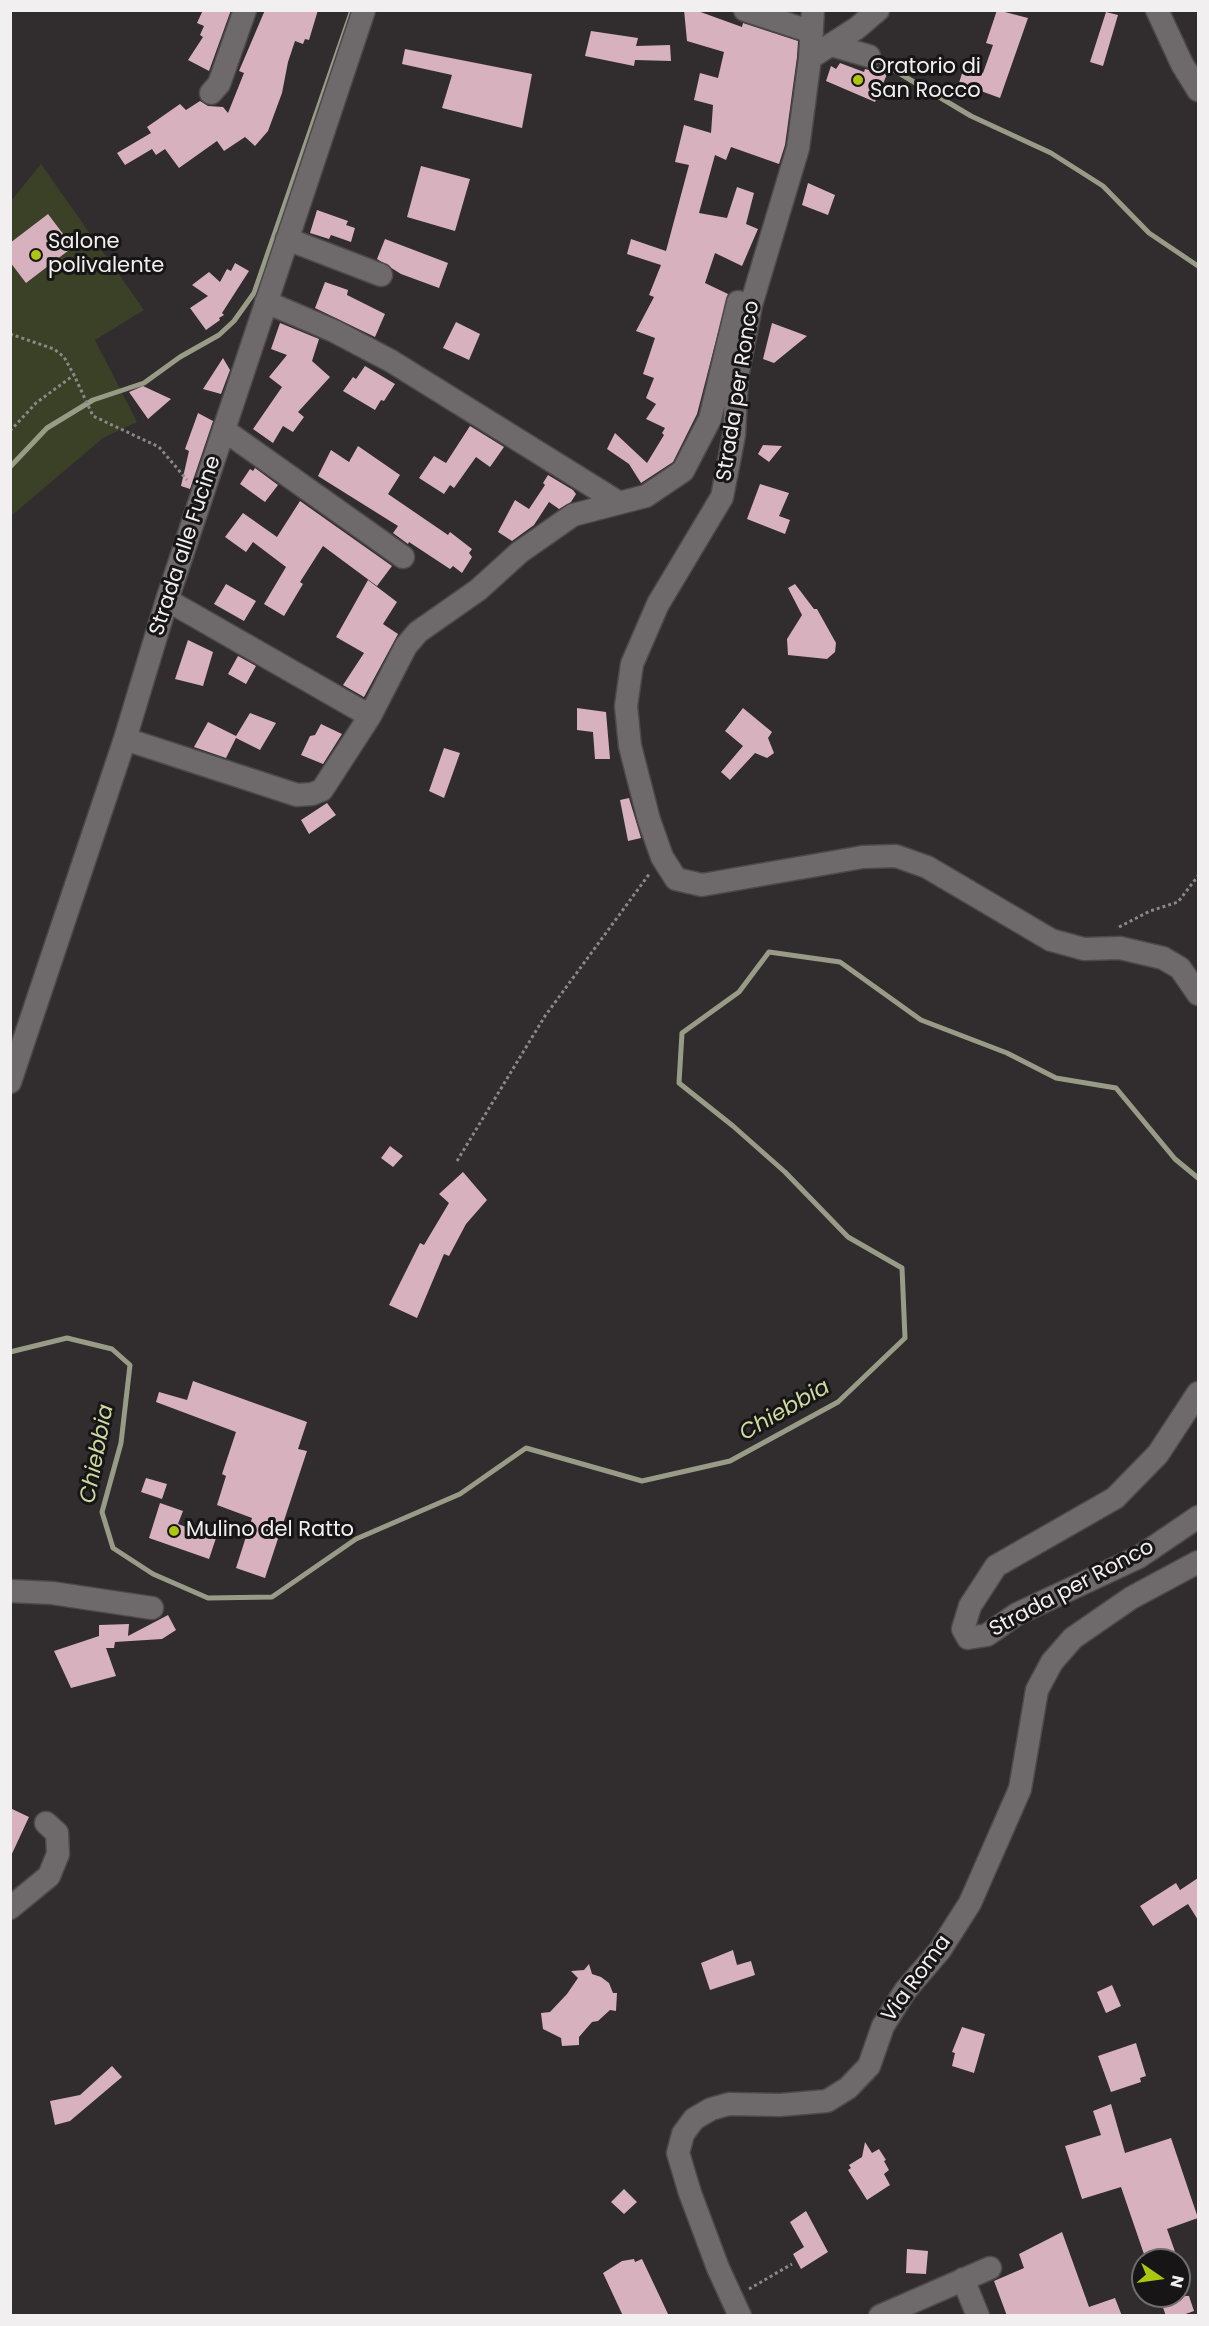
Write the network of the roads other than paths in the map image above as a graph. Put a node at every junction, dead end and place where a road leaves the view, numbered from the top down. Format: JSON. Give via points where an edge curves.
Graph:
{"nodes":[{"id":1,"x":245,"y":10,"type":"edge"},
{"id":2,"x":364,"y":10,"type":"edge"},
{"id":3,"x":745,"y":10,"type":"edge"},
{"id":4,"x":878,"y":10,"type":"edge"},
{"id":5,"x":1157,"y":10,"type":"edge"},
{"id":6,"x":812,"y":21,"type":"edge"},
{"id":7,"x":831,"y":45,"type":"junction"},
{"id":8,"x":869,"y":56,"type":"dead end"},
{"id":9,"x":810,"y":58,"type":"junction"},
{"id":10,"x":1198,"y":90,"type":"edge"},
{"id":11,"x":212,"y":93,"type":"dead end"},
{"id":12,"x":785,"y":185,"type":"junction"},
{"id":13,"x":288,"y":238,"type":"junction"},
{"id":14,"x":381,"y":275,"type":"dead end"},
{"id":15,"x":266,"y":302,"type":"junction"},
{"id":16,"x":224,"y":430,"type":"junction"},
{"id":17,"x":618,"y":502,"type":"junction"},
{"id":18,"x":403,"y":558,"type":"dead end"},
{"id":19,"x":167,"y":600,"type":"junction"},
{"id":20,"x":370,"y":716,"type":"junction"},
{"id":21,"x":124,"y":739,"type":"junction"},
{"id":22,"x":1198,"y":994,"type":"edge"},
{"id":23,"x":10,"y":1082,"type":"edge"},
{"id":24,"x":1198,"y":1393,"type":"edge"},
{"id":25,"x":1198,"y":1517,"type":"edge"},
{"id":26,"x":1198,"y":1562,"type":"edge"},
{"id":27,"x":10,"y":1591,"type":"edge"},
{"id":28,"x":152,"y":1608,"type":"dead end"},
{"id":29,"x":1020,"y":1789,"type":"joint"},
{"id":30,"x":46,"y":1823,"type":"dead end"},
{"id":31,"x":10,"y":1908,"type":"edge"},
{"id":32,"x":990,"y":2268,"type":"dead end"},
{"id":33,"x":963,"y":2279,"type":"junction"},
{"id":34,"x":736,"y":2307,"type":"edge"},
{"id":35,"x":879,"y":2316,"type":"edge"},
{"id":36,"x":978,"y":2316,"type":"edge"}],
"edges":[{"from":1,"to":11,"type":"street","via":[[219,84]]},
{"from":2,"to":13,"type":"street","name":"Strada alle Fucine"},
{"from":3,"to":6,"type":"street"},
{"from":4,"to":7,"type":"street"},
{"from":5,"to":10,"type":"street"},
{"from":6,"to":9,"type":"street","name":"Strada per Ronco"},
{"from":7,"to":8,"type":"street"},
{"from":7,"to":9,"type":"street"},
{"from":9,"to":12,"type":"street","name":"Strada per Ronco","via":[[798,148]]},
{"from":12,"to":17,"type":"street","via":[[773,199],[756,246],[722,361],[710,419],[700,440],[682,471],[665,485],[646,496]]},
{"from":12,"to":22,"type":"street","name":"Strada per Ronco","via":[[737,377],[734,435],[722,497],[658,604],[632,664],[626,706],[630,746],[662,857],[676,879],[702,885],[863,857],[896,856],[927,867],[1051,940],[1084,949],[1120,948],[1163,958],[1180,968]]},
{"from":13,"to":14,"type":"street"},
{"from":13,"to":15,"type":"street","name":"Strada alle Fucine"},
{"from":15,"to":16,"type":"street","name":"Strada alle Fucine"},
{"from":15,"to":17,"type":"street","via":[[391,361]]},
{"from":16,"to":18,"type":"street"},
{"from":16,"to":19,"type":"street","name":"Strada alle Fucine"},
{"from":17,"to":20,"type":"street","via":[[573,514],[418,632],[406,646]]},
{"from":19,"to":20,"type":"street"},
{"from":19,"to":21,"type":"street","name":"Strada alle Fucine"},
{"from":20,"to":21,"type":"street","via":[[322,790],[312,794],[297,795]]},
{"from":21,"to":23,"type":"street","name":"Strada alle Fucine"},
{"from":24,"to":25,"type":"street","name":"Strada per Ronco","via":[[1158,1454],[1115,1498],[996,1566],[970,1606],[963,1629],[968,1638],[987,1635],[1017,1614],[1139,1557]]},
{"from":26,"to":29,"type":"street","name":"Strada per Ronco","via":[[1131,1598],[1073,1638],[1052,1662],[1036,1690]]},
{"from":27,"to":28,"type":"street","via":[[52,1593]]},
{"from":29,"to":34,"type":"street","name":"Via Roma","via":[[970,1903],[940,1950],[905,1991],[883,2026],[869,2066],[848,2088],[827,2101],[729,2104],[711,2109],[694,2119],[683,2134],[678,2153],[687,2183]]},
{"from":30,"to":31,"type":"street","via":[[57,1833],[58,1854],[49,1876]]},
{"from":32,"to":33,"type":"street"},
{"from":33,"to":35,"type":"street"},
{"from":33,"to":36,"type":"street"}]}
